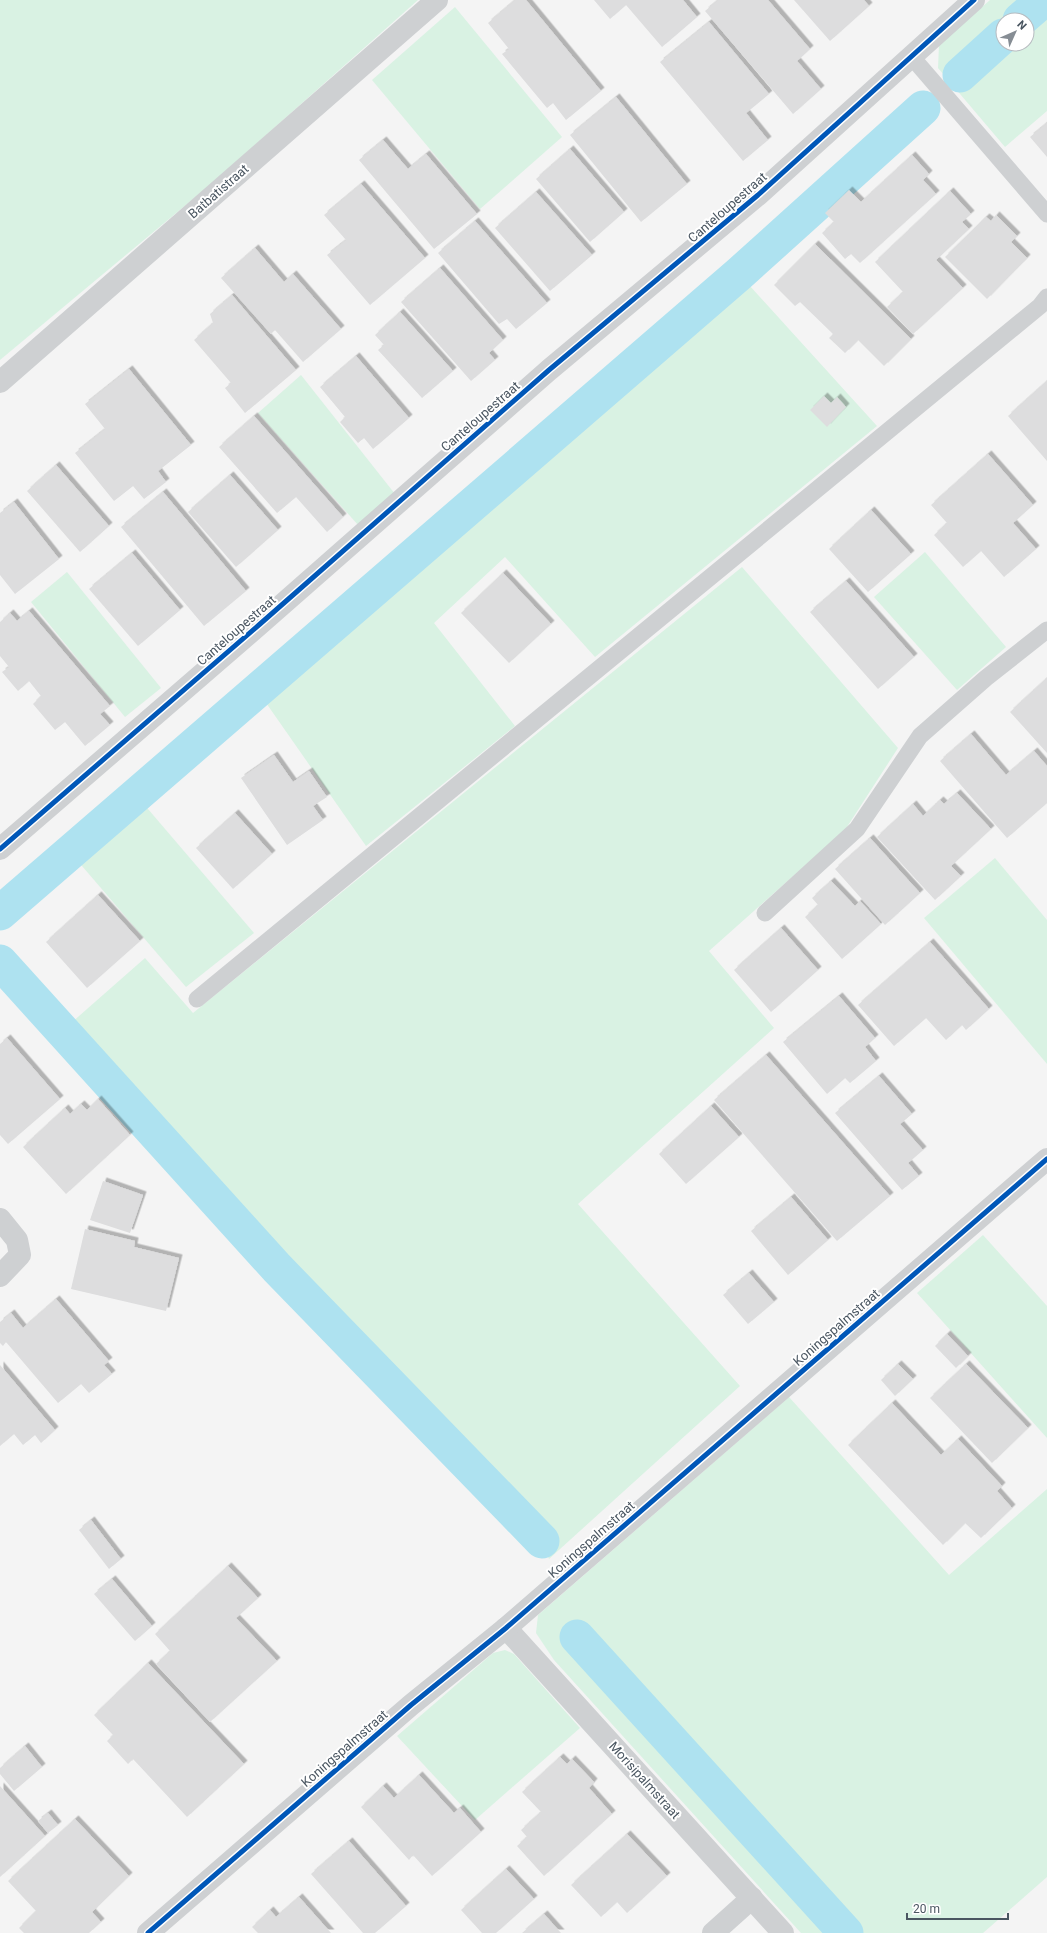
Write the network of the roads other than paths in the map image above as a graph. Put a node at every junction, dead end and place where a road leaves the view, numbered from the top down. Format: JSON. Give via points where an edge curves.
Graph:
{"nodes":[{"id":1,"x":437,"y":0,"type":"edge"},
{"id":2,"x":974,"y":0,"type":"edge"},
{"id":3,"x":911,"y":56,"type":"junction"},
{"id":4,"x":1047,"y":214,"type":"edge"},
{"id":5,"x":1047,"y":297,"type":"edge"},
{"id":6,"x":0,"y":382,"type":"edge"},
{"id":7,"x":1047,"y":630,"type":"edge"},
{"id":8,"x":0,"y":849,"type":"edge"},
{"id":9,"x":765,"y":913,"type":"dead end"},
{"id":10,"x":197,"y":999,"type":"dead end"},
{"id":11,"x":1047,"y":1159,"type":"edge"},
{"id":12,"x":0,"y":1219,"type":"edge"},
{"id":13,"x":0,"y":1276,"type":"edge"},
{"id":14,"x":506,"y":1628,"type":"junction"},
{"id":15,"x":752,"y":1898,"type":"junction"},
{"id":16,"x":148,"y":1933,"type":"edge"},
{"id":17,"x":713,"y":1933,"type":"edge"},
{"id":18,"x":783,"y":1933,"type":"edge"}],
"edges":[{"from":1,"to":6,"type":"street","name":"Batbatistraat"},
{"from":2,"to":3,"type":"street","name":"Canteloupestraat"},
{"from":3,"to":4,"type":"lane"},
{"from":3,"to":8,"type":"street","name":"Canteloupestraat","via":[[758,195],[549,370]]},
{"from":5,"to":10,"type":"lane","via":[[1034,311]]},
{"from":7,"to":9,"type":"lane","via":[[986,678],[920,736],[857,829]]},
{"from":11,"to":14,"type":"street","name":"Koningspalmstraat"},
{"from":12,"to":13,"type":"street","via":[[17,1240],[20,1255]]},
{"from":14,"to":15,"type":"street","name":"Morisipalmstraat"},
{"from":14,"to":16,"type":"street","name":"Koningspalmstraat","via":[[411,1705]]},
{"from":15,"to":17,"type":"street"},
{"from":15,"to":18,"type":"street","name":"Morisipalmstraat"}]}
